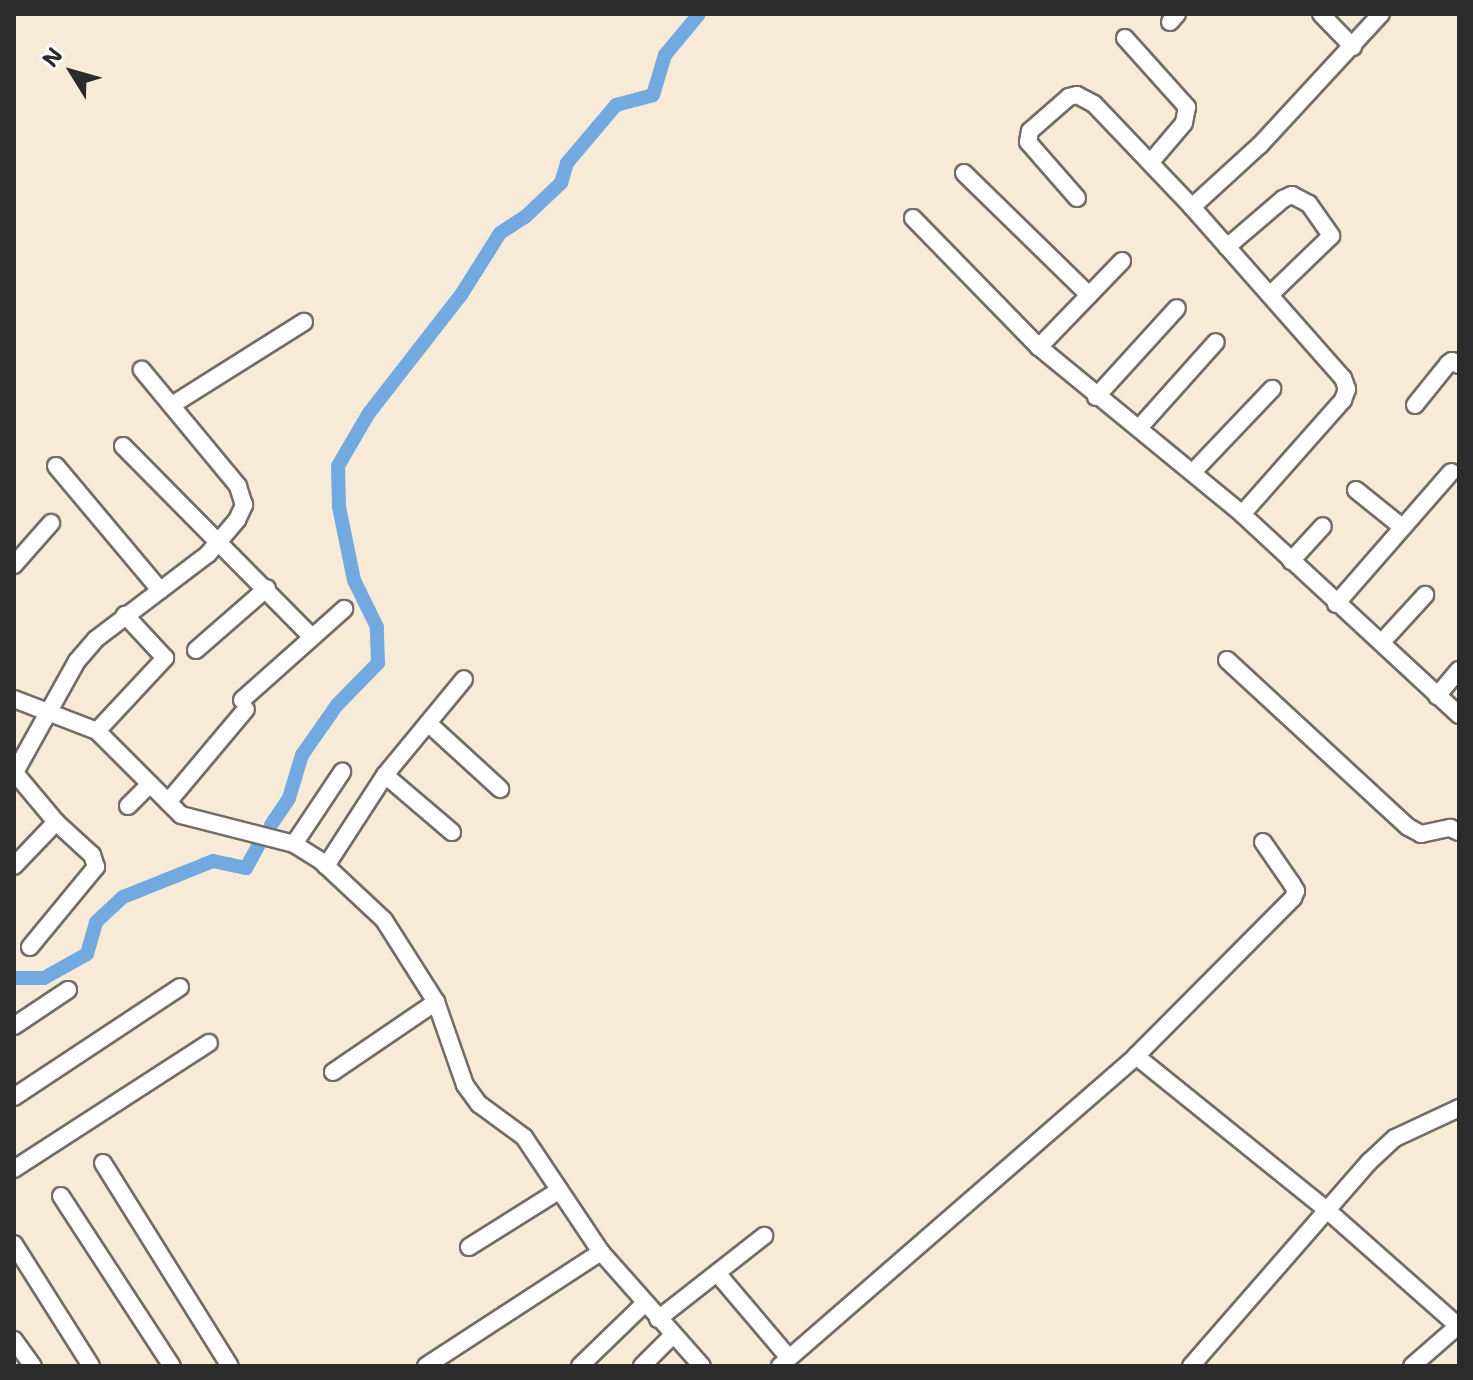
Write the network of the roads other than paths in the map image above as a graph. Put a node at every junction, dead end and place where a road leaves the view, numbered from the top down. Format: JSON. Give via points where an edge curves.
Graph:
{"nodes":[{"id":1,"x":1321,"y":14,"type":"edge"},
{"id":2,"x":1381,"y":14,"type":"edge"},
{"id":3,"x":1125,"y":38,"type":"dead end"},
{"id":4,"x":1353,"y":47,"type":"junction"},
{"id":5,"x":1150,"y":163,"type":"junction"},
{"id":6,"x":964,"y":173,"type":"dead end"},
{"id":7,"x":1077,"y":198,"type":"dead end"},
{"id":8,"x":1192,"y":207,"type":"junction"},
{"id":9,"x":913,"y":218,"type":"dead end"},
{"id":10,"x":1227,"y":247,"type":"junction"},
{"id":11,"x":1122,"y":261,"type":"dead end"},
{"id":12,"x":1089,"y":295,"type":"junction"},
{"id":13,"x":1270,"y":295,"type":"junction"},
{"id":14,"x":1177,"y":308,"type":"dead end"},
{"id":15,"x":304,"y":322,"type":"dead end"},
{"id":16,"x":1216,"y":342,"type":"dead end"},
{"id":17,"x":1039,"y":347,"type":"junction"},
{"id":18,"x":1459,"y":365,"type":"edge"},
{"id":19,"x":142,"y":370,"type":"dead end"},
{"id":20,"x":1272,"y":389,"type":"dead end"},
{"id":21,"x":1096,"y":397,"type":"junction"},
{"id":22,"x":172,"y":405,"type":"junction"},
{"id":23,"x":1415,"y":405,"type":"dead end"},
{"id":24,"x":1139,"y":428,"type":"junction"},
{"id":25,"x":123,"y":446,"type":"dead end"},
{"id":26,"x":56,"y":466,"type":"dead end"},
{"id":27,"x":1193,"y":472,"type":"junction"},
{"id":28,"x":1451,"y":472,"type":"dead end"},
{"id":29,"x":1356,"y":490,"type":"dead end"},
{"id":30,"x":1242,"y":514,"type":"junction"},
{"id":31,"x":51,"y":523,"type":"dead end"},
{"id":32,"x":1323,"y":526,"type":"dead end"},
{"id":33,"x":1402,"y":527,"type":"junction"},
{"id":34,"x":218,"y":542,"type":"junction"},
{"id":35,"x":1291,"y":561,"type":"junction"},
{"id":36,"x":14,"y":565,"type":"edge"},
{"id":37,"x":267,"y":588,"type":"junction"},
{"id":38,"x":160,"y":590,"type":"junction"},
{"id":39,"x":1425,"y":595,"type":"dead end"},
{"id":40,"x":1336,"y":604,"type":"junction"},
{"id":41,"x":344,"y":609,"type":"dead end"},
{"id":42,"x":125,"y":615,"type":"junction"},
{"id":43,"x":311,"y":636,"type":"junction"},
{"id":44,"x":1382,"y":642,"type":"junction"},
{"id":45,"x":196,"y":650,"type":"dead end"},
{"id":46,"x":1227,"y":660,"type":"dead end"},
{"id":47,"x":1459,"y":670,"type":"edge"},
{"id":48,"x":464,"y":679,"type":"dead end"},
{"id":49,"x":1437,"y":696,"type":"junction"},
{"id":50,"x":14,"y":699,"type":"edge"},
{"id":51,"x":47,"y":712,"type":"junction"},
{"id":52,"x":1459,"y":715,"type":"edge"},
{"id":53,"x":428,"y":723,"type":"junction"},
{"id":54,"x":97,"y":731,"type":"junction"},
{"id":55,"x":342,"y":772,"type":"dead end"},
{"id":56,"x":14,"y":774,"type":"edge"},
{"id":57,"x":385,"y":775,"type":"junction"},
{"id":58,"x":150,"y":784,"type":"junction"},
{"id":59,"x":500,"y":789,"type":"dead end"},
{"id":60,"x":168,"y":802,"type":"junction"},
{"id":61,"x":128,"y":806,"type":"dead end"},
{"id":62,"x":56,"y":822,"type":"junction"},
{"id":63,"x":452,"y":832,"type":"dead end"},
{"id":64,"x":1459,"y":832,"type":"edge"},
{"id":65,"x":1263,"y":842,"type":"dead end"},
{"id":66,"x":294,"y":844,"type":"junction"},
{"id":67,"x":14,"y":866,"type":"edge"},
{"id":68,"x":326,"y":866,"type":"junction"},
{"id":69,"x":30,"y":947,"type":"dead end"},
{"id":70,"x":180,"y":987,"type":"dead end"},
{"id":71,"x":68,"y":990,"type":"dead end"},
{"id":72,"x":436,"y":1002,"type":"junction"},
{"id":73,"x":14,"y":1026,"type":"edge"},
{"id":74,"x":209,"y":1043,"type":"dead end"},
{"id":75,"x":1136,"y":1056,"type":"junction"},
{"id":76,"x":333,"y":1072,"type":"dead end"},
{"id":77,"x":14,"y":1097,"type":"edge"},
{"id":78,"x":1459,"y":1108,"type":"edge"},
{"id":79,"x":103,"y":1163,"type":"dead end"},
{"id":80,"x":14,"y":1169,"type":"edge"},
{"id":81,"x":560,"y":1190,"type":"junction"},
{"id":82,"x":61,"y":1196,"type":"dead end"},
{"id":83,"x":1327,"y":1210,"type":"junction"},
{"id":84,"x":764,"y":1236,"type":"dead end"},
{"id":85,"x":14,"y":1244,"type":"edge"},
{"id":86,"x":469,"y":1247,"type":"dead end"},
{"id":87,"x":601,"y":1252,"type":"junction"},
{"id":88,"x":717,"y":1273,"type":"junction"},
{"id":89,"x":645,"y":1303,"type":"junction"},
{"id":90,"x":658,"y":1319,"type":"junction"},
{"id":91,"x":1458,"y":1326,"type":"edge"},
{"id":92,"x":673,"y":1335,"type":"junction"},
{"id":93,"x":14,"y":1340,"type":"edge"},
{"id":94,"x":785,"y":1362,"type":"edge"},
{"id":95,"x":24,"y":1363,"type":"edge"},
{"id":96,"x":433,"y":1364,"type":"edge"},
{"id":97,"x":91,"y":1366,"type":"edge"},
{"id":98,"x":172,"y":1366,"type":"edge"},
{"id":99,"x":230,"y":1366,"type":"edge"},
{"id":100,"x":580,"y":1366,"type":"edge"},
{"id":101,"x":642,"y":1366,"type":"edge"},
{"id":102,"x":702,"y":1366,"type":"edge"},
{"id":103,"x":1191,"y":1366,"type":"edge"},
{"id":104,"x":1412,"y":1366,"type":"edge"}],
"edges":[{"from":1,"to":4,"type":"street"},
{"from":2,"to":4,"type":"street"},
{"from":3,"to":5,"type":"street","via":[[1187,107],[1184,123]]},
{"from":4,"to":8,"type":"street"},
{"from":5,"to":7,"type":"street","via":[[1094,104],[1077,95],[1069,97],[1030,131],[1028,142]]},
{"from":5,"to":8,"type":"street"},
{"from":6,"to":12,"type":"street"},
{"from":8,"to":10,"type":"street"},
{"from":9,"to":17,"type":"street"},
{"from":10,"to":13,"type":"street"},
{"from":10,"to":13,"type":"street","via":[[1283,199],[1292,195],[1309,204],[1331,236]]},
{"from":11,"to":12,"type":"street"},
{"from":12,"to":17,"type":"street"},
{"from":13,"to":30,"type":"street","via":[[1347,389],[1343,400]]},
{"from":14,"to":21,"type":"street"},
{"from":15,"to":22,"type":"street"},
{"from":16,"to":24,"type":"street"},
{"from":17,"to":21,"type":"street"},
{"from":18,"to":23,"type":"street","via":[[1448,364]]},
{"from":19,"to":22,"type":"street"},
{"from":20,"to":27,"type":"street"},
{"from":21,"to":24,"type":"street"},
{"from":22,"to":34,"type":"street","via":[[242,495],[237,520]]},
{"from":24,"to":27,"type":"street"},
{"from":25,"to":34,"type":"street"},
{"from":26,"to":38,"type":"street"},
{"from":27,"to":30,"type":"street"},
{"from":28,"to":33,"type":"street"},
{"from":29,"to":33,"type":"street"},
{"from":30,"to":35,"type":"street"},
{"from":31,"to":36,"type":"street"},
{"from":32,"to":35,"type":"street"},
{"from":33,"to":40,"type":"street"},
{"from":34,"to":37,"type":"street"},
{"from":34,"to":38,"type":"street"},
{"from":35,"to":40,"type":"street"},
{"from":37,"to":43,"type":"street"},
{"from":37,"to":45,"type":"street"},
{"from":38,"to":42,"type":"street"},
{"from":39,"to":44,"type":"street"},
{"from":40,"to":44,"type":"street"},
{"from":41,"to":43,"type":"street"},
{"from":42,"to":51,"type":"street","via":[[77,661]]},
{"from":42,"to":54,"type":"street","via":[[165,658]]},
{"from":43,"to":60,"type":"street","via":[[244,704]]},
{"from":44,"to":49,"type":"street"},
{"from":46,"to":64,"type":"street","via":[[1408,827],[1421,834],[1450,828]]},
{"from":47,"to":49,"type":"street"},
{"from":48,"to":53,"type":"street"},
{"from":49,"to":52,"type":"street"},
{"from":50,"to":51,"type":"street"},
{"from":51,"to":54,"type":"street"},
{"from":51,"to":56,"type":"street"},
{"from":53,"to":57,"type":"street"},
{"from":53,"to":59,"type":"street"},
{"from":54,"to":58,"type":"street"},
{"from":55,"to":66,"type":"street"},
{"from":56,"to":62,"type":"street"},
{"from":57,"to":63,"type":"street"},
{"from":57,"to":68,"type":"street"},
{"from":58,"to":60,"type":"street"},
{"from":58,"to":61,"type":"street"},
{"from":60,"to":66,"type":"street","via":[[181,815]]},
{"from":62,"to":67,"type":"street"},
{"from":62,"to":69,"type":"street","via":[[92,855],[96,867]]},
{"from":65,"to":75,"type":"street","via":[[1296,891],[1293,898]]},
{"from":66,"to":68,"type":"street"},
{"from":68,"to":72,"type":"street","via":[[384,920]]},
{"from":70,"to":77,"type":"street"},
{"from":71,"to":73,"type":"street"},
{"from":72,"to":76,"type":"street"},
{"from":72,"to":81,"type":"street","via":[[465,1085],[479,1104],[524,1137]]},
{"from":74,"to":80,"type":"street"},
{"from":75,"to":83,"type":"street"},
{"from":75,"to":94,"type":"street"},
{"from":78,"to":83,"type":"street","via":[[1395,1138]]},
{"from":79,"to":99,"type":"street"},
{"from":81,"to":86,"type":"street"},
{"from":81,"to":87,"type":"street"},
{"from":82,"to":98,"type":"street"},
{"from":83,"to":91,"type":"street"},
{"from":83,"to":103,"type":"street"},
{"from":84,"to":88,"type":"street"},
{"from":85,"to":97,"type":"street"},
{"from":87,"to":89,"type":"street"},
{"from":87,"to":96,"type":"street"},
{"from":88,"to":90,"type":"street"},
{"from":88,"to":94,"type":"street"},
{"from":89,"to":90,"type":"street"},
{"from":89,"to":100,"type":"street"},
{"from":90,"to":92,"type":"street"},
{"from":91,"to":104,"type":"street"},
{"from":92,"to":101,"type":"street"},
{"from":92,"to":102,"type":"street"},
{"from":93,"to":95,"type":"street"}]}
